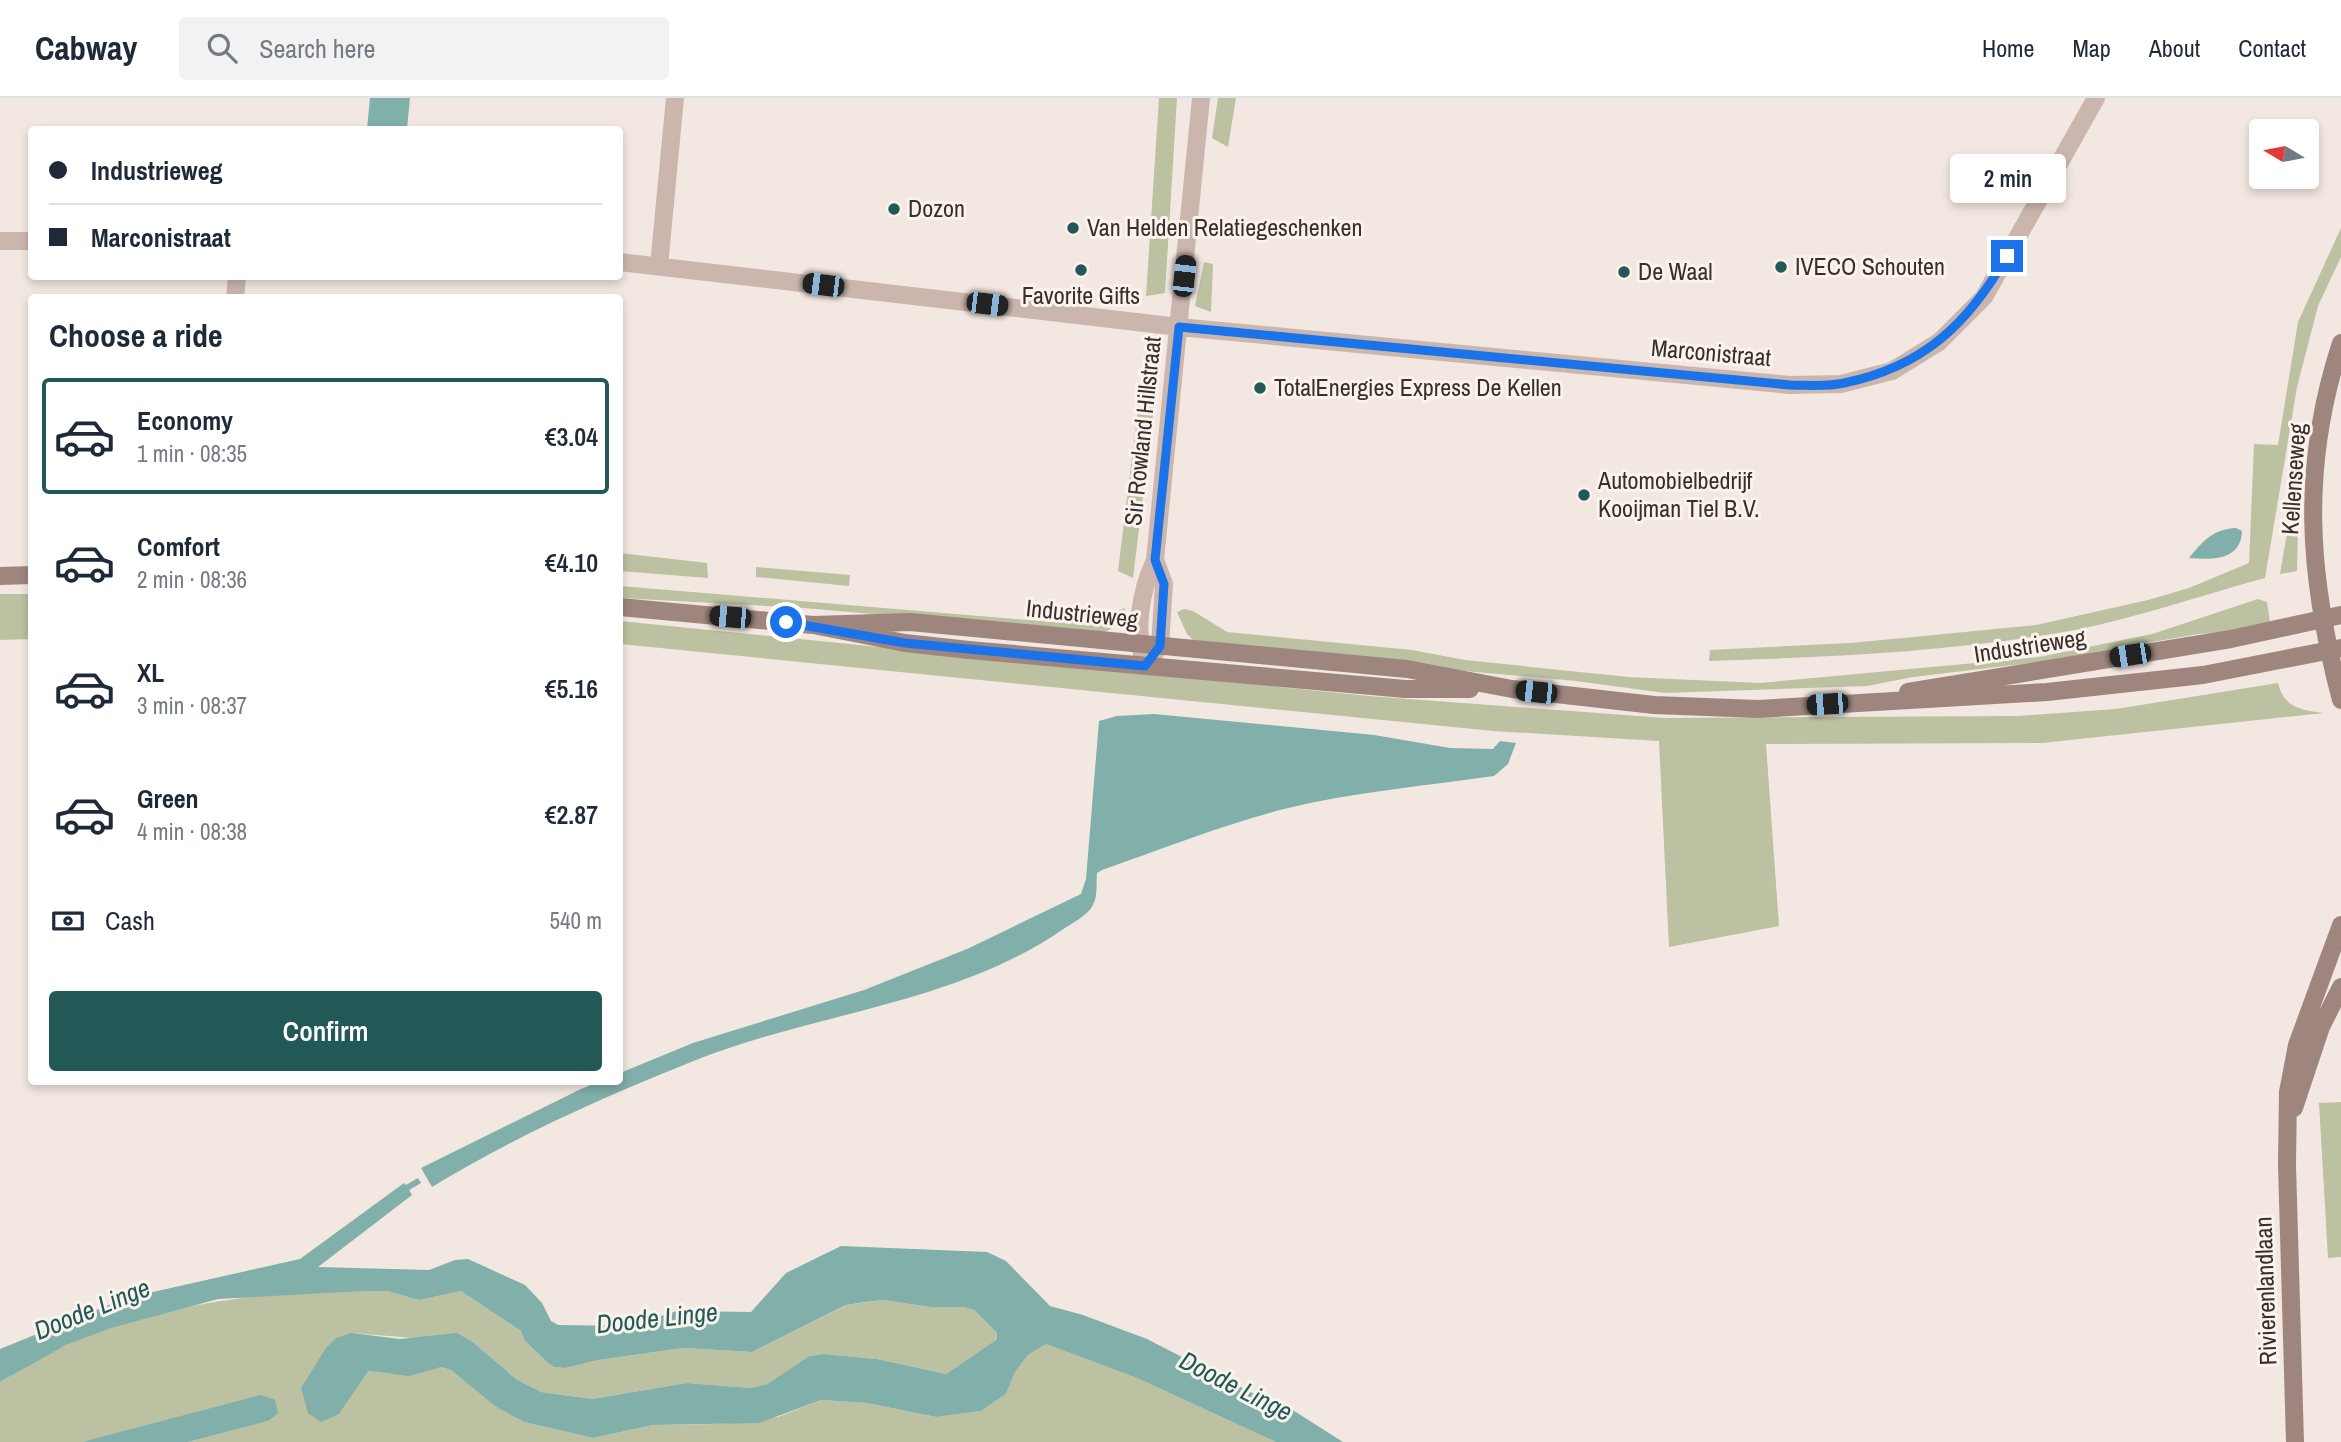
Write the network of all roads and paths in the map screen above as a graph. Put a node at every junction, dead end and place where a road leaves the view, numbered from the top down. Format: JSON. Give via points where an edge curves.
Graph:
{"nodes":[{"id":1,"x":675,"y":98,"type":"edge"},
{"id":2,"x":1201,"y":98,"type":"edge"},
{"id":3,"x":2096,"y":98,"type":"edge"},
{"id":4,"x":28,"y":241,"type":"edge"},
{"id":5,"x":0,"y":242,"type":"edge"},
{"id":6,"x":623,"y":262,"type":"edge"},
{"id":7,"x":659,"y":266,"type":"junction"},
{"id":8,"x":1179,"y":327,"type":"junction"},
{"id":9,"x":2341,"y":343,"type":"edge"},
{"id":10,"x":1155,"y":560,"type":"junction"},
{"id":11,"x":28,"y":575,"type":"edge"},
{"id":12,"x":0,"y":576,"type":"edge"},
{"id":13,"x":623,"y":607,"type":"edge"},
{"id":14,"x":2341,"y":615,"type":"edge"},
{"id":15,"x":2321,"y":620,"type":"junction"},
{"id":16,"x":813,"y":625,"type":"junction"},
{"id":17,"x":1138,"y":644,"type":"junction"},
{"id":18,"x":1160,"y":646,"type":"junction"},
{"id":19,"x":2335,"y":650,"type":"edge"},
{"id":20,"x":1145,"y":666,"type":"junction"},
{"id":21,"x":1512,"y":689,"type":"junction"},
{"id":22,"x":2341,"y":700,"type":"edge"},
{"id":23,"x":1850,"y":702,"type":"junction"},
{"id":24,"x":2341,"y":925,"type":"edge"},
{"id":25,"x":2341,"y":987,"type":"edge"},
{"id":26,"x":2287,"y":1139,"type":"junction"},
{"id":27,"x":2295,"y":1442,"type":"edge"}],
"edges":[{"from":1,"to":7,"type":"street"},
{"from":2,"to":8,"type":"street","name":"Sir Rowland Hillstraat"},
{"from":3,"to":8,"type":"street","name":"Marconistraat","via":[[1984,297],[1939,342],[1916,356],[1892,370],[1841,384],[1790,385]]},
{"from":4,"to":5,"type":"street"},
{"from":6,"to":7,"type":"street","name":"Marconistraat"},
{"from":7,"to":8,"type":"street","name":"Marconistraat"},
{"from":8,"to":10,"type":"street","name":"Sir Rowland Hillstraat"},
{"from":9,"to":15,"type":"main road","name":"Kellenseweg","via":[[2316,459],[2313,554]]},
{"from":10,"to":17,"type":"street","name":"Sir Rowland Hillstraat","via":[[1145,581]]},
{"from":10,"to":18,"type":"street","name":"Sir Rowland Hillstraat","via":[[1164,584]]},
{"from":11,"to":12,"type":"main road"},
{"from":13,"to":16,"type":"main road","name":"Industrieweg"},
{"from":14,"to":15,"type":"main road","name":"Industrieweg"},
{"from":15,"to":19,"type":"main road","name":"Kellenseweg"},
{"from":15,"to":23,"type":"main road","name":"Industrieweg"},
{"from":16,"to":17,"type":"main road","name":"Industrieweg","via":[[910,622]]},
{"from":16,"to":20,"type":"main road","name":"Industrieweg","via":[[905,643]]},
{"from":17,"to":18,"type":"main road","name":"Industrieweg"},
{"from":17,"to":20,"type":"street","name":"Sir Rowland Hillstraat"},
{"from":18,"to":20,"type":"street"},
{"from":18,"to":21,"type":"main road","name":"Industrieweg","via":[[1408,669]]},
{"from":19,"to":22,"type":"main road"},
{"from":19,"to":23,"type":"main road","name":"Industrieweg","via":[[2203,675],[2047,692]]},
{"from":20,"to":21,"type":"main road","name":"Industrieweg","via":[[1405,689]]},
{"from":21,"to":23,"type":"main road","name":"Industrieweg","via":[[1654,705],[1758,709]]},
{"from":24,"to":26,"type":"main road","name":"Rivierenlandlaan","via":[[2297,1045],[2288,1092]]},
{"from":25,"to":26,"type":"main road","name":"Rivierenlandlaan","via":[[2321,1027]]},
{"from":26,"to":27,"type":"main road","name":"Rivierenlandlaan"}]}
